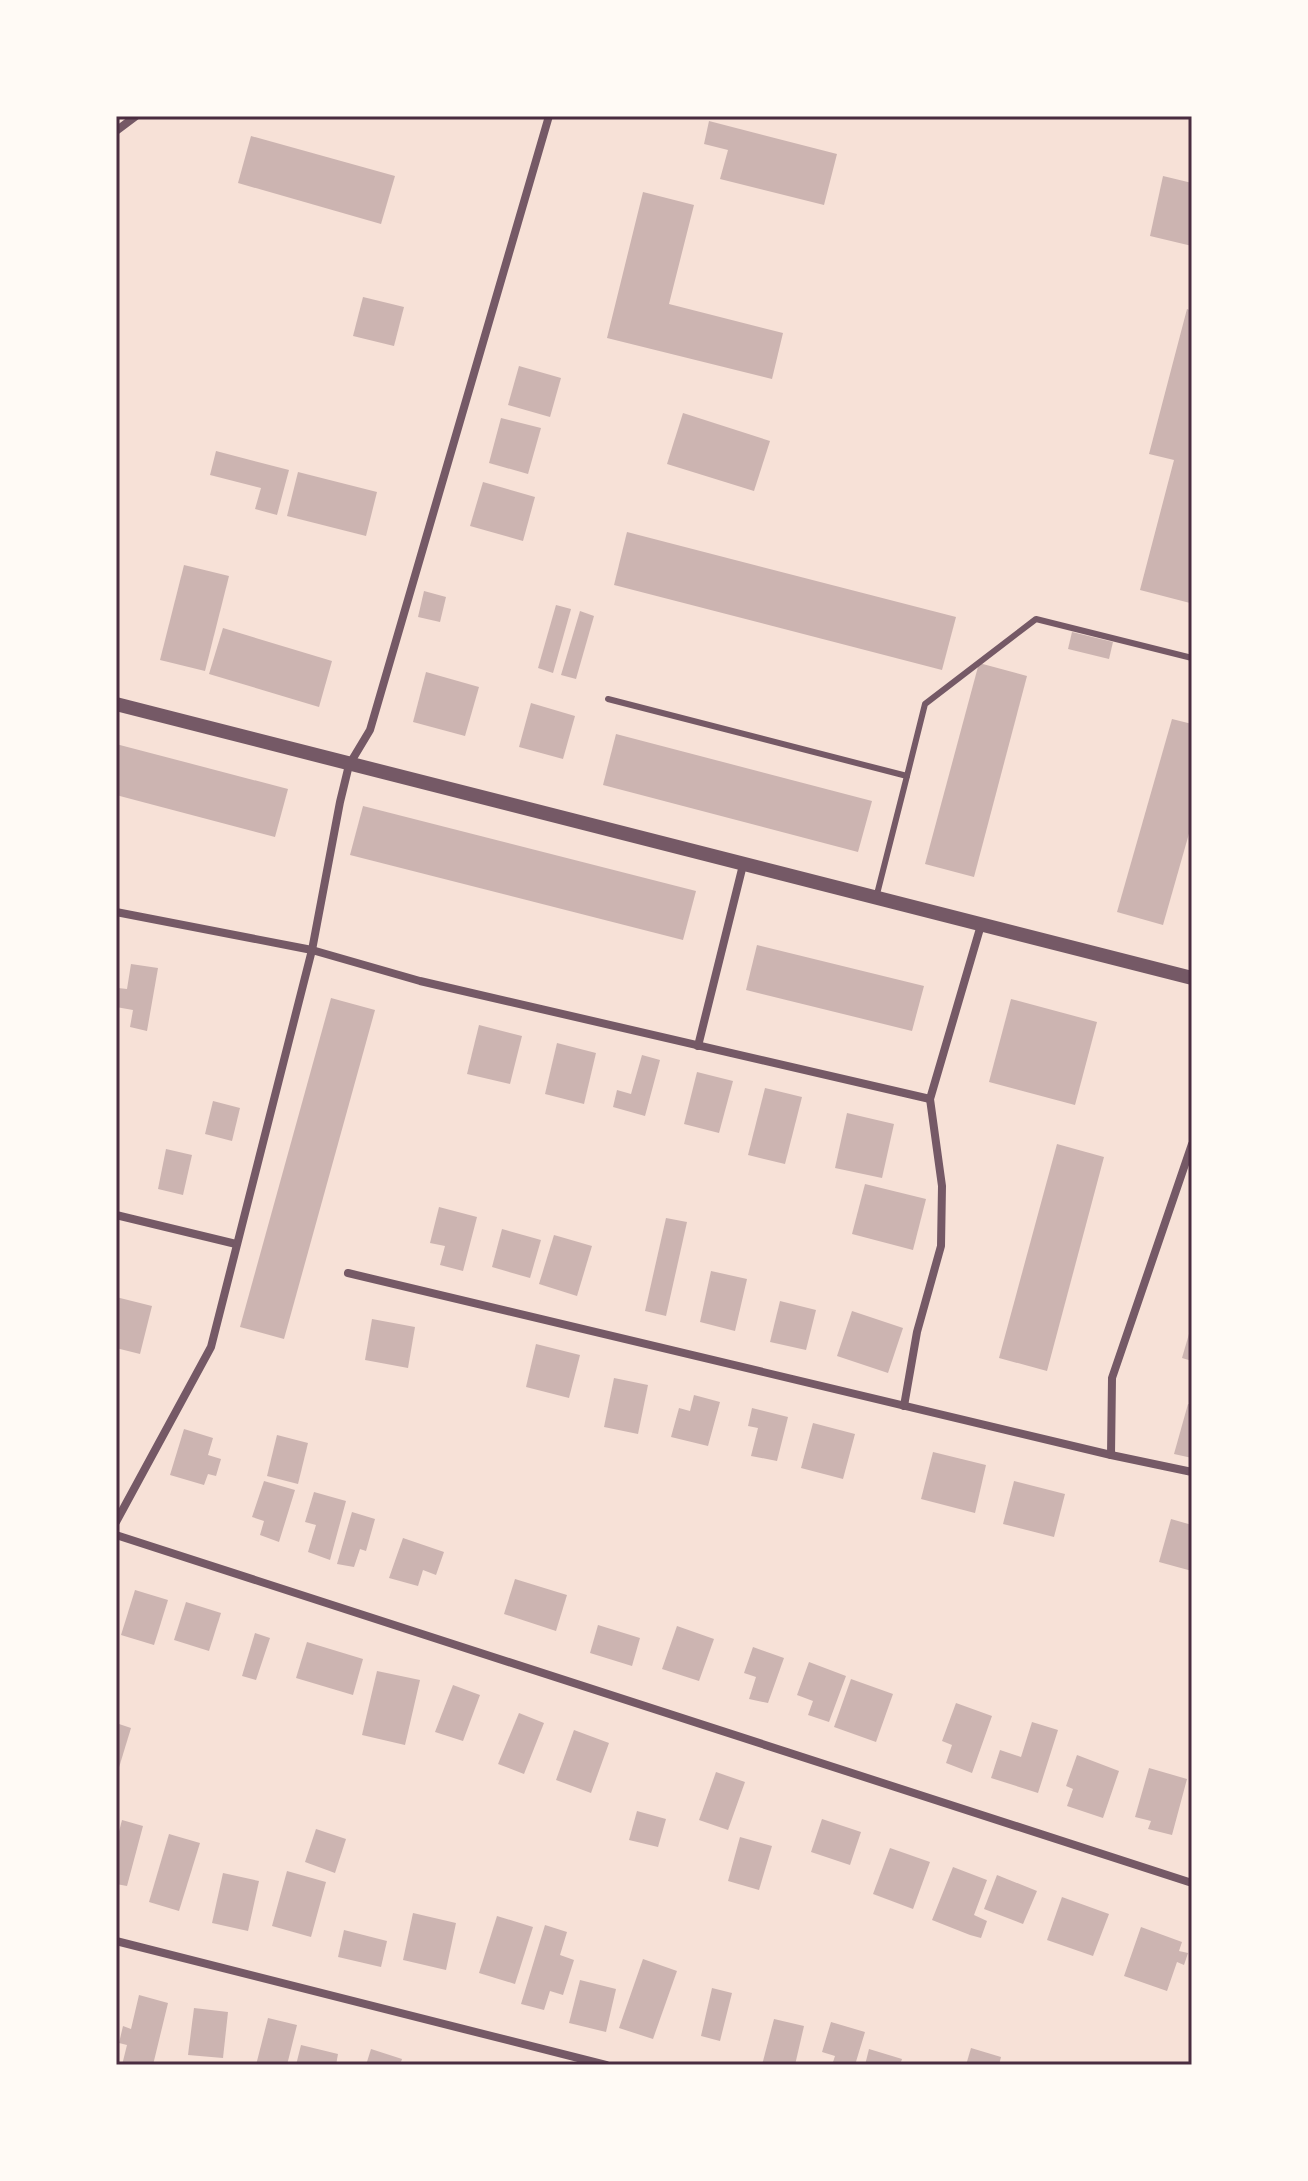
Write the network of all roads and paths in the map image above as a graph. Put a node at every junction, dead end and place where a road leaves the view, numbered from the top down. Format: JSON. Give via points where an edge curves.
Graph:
{"nodes":[{"id":1,"x":136,"y":116,"type":"edge"},
{"id":2,"x":549,"y":116,"type":"edge"},
{"id":3,"x":116,"y":131,"type":"edge"},
{"id":4,"x":1192,"y":658,"type":"edge"},
{"id":5,"x":608,"y":699,"type":"dead end"},
{"id":6,"x":116,"y":704,"type":"edge"},
{"id":7,"x":349,"y":765,"type":"junction"},
{"id":8,"x":907,"y":776,"type":"junction"},
{"id":9,"x":743,"y":865,"type":"junction"},
{"id":10,"x":876,"y":898,"type":"junction"},
{"id":11,"x":116,"y":912,"type":"edge"},
{"id":12,"x":981,"y":925,"type":"junction"},
{"id":13,"x":312,"y":950,"type":"junction"},
{"id":14,"x":1192,"y":978,"type":"edge"},
{"id":15,"x":698,"y":1046,"type":"junction"},
{"id":16,"x":930,"y":1099,"type":"junction"},
{"id":17,"x":1192,"y":1144,"type":"edge"},
{"id":18,"x":116,"y":1215,"type":"edge"},
{"id":19,"x":236,"y":1244,"type":"junction"},
{"id":20,"x":348,"y":1273,"type":"dead end"},
{"id":21,"x":904,"y":1406,"type":"junction"},
{"id":22,"x":1111,"y":1455,"type":"junction"},
{"id":23,"x":1192,"y":1472,"type":"edge"},
{"id":24,"x":116,"y":1522,"type":"edge"},
{"id":25,"x":116,"y":1535,"type":"edge"},
{"id":26,"x":1192,"y":1883,"type":"edge"},
{"id":27,"x":116,"y":1941,"type":"edge"},
{"id":28,"x":606,"y":2065,"type":"edge"}],
"edges":[{"from":1,"to":3,"type":"street"},
{"from":2,"to":7,"type":"street","via":[[370,730]]},
{"from":4,"to":8,"type":"lane","via":[[1036,619],[925,704]]},
{"from":5,"to":8,"type":"lane"},
{"from":6,"to":7,"type":"street"},
{"from":7,"to":9,"type":"street"},
{"from":7,"to":13,"type":"street"},
{"from":8,"to":10,"type":"lane"},
{"from":9,"to":10,"type":"street"},
{"from":9,"to":15,"type":"street"},
{"from":10,"to":12,"type":"street"},
{"from":11,"to":13,"type":"street"},
{"from":12,"to":14,"type":"street"},
{"from":12,"to":16,"type":"street"},
{"from":13,"to":15,"type":"street","via":[[420,981]]},
{"from":13,"to":19,"type":"street"},
{"from":15,"to":16,"type":"street"},
{"from":16,"to":21,"type":"street","via":[[942,1186],[941,1246],[917,1332]]},
{"from":17,"to":22,"type":"street","via":[[1112,1378]]},
{"from":18,"to":19,"type":"street"},
{"from":19,"to":24,"type":"street","via":[[211,1347]]},
{"from":20,"to":21,"type":"street"},
{"from":21,"to":22,"type":"street"},
{"from":22,"to":23,"type":"street"},
{"from":25,"to":26,"type":"street"},
{"from":27,"to":28,"type":"street"}]}
